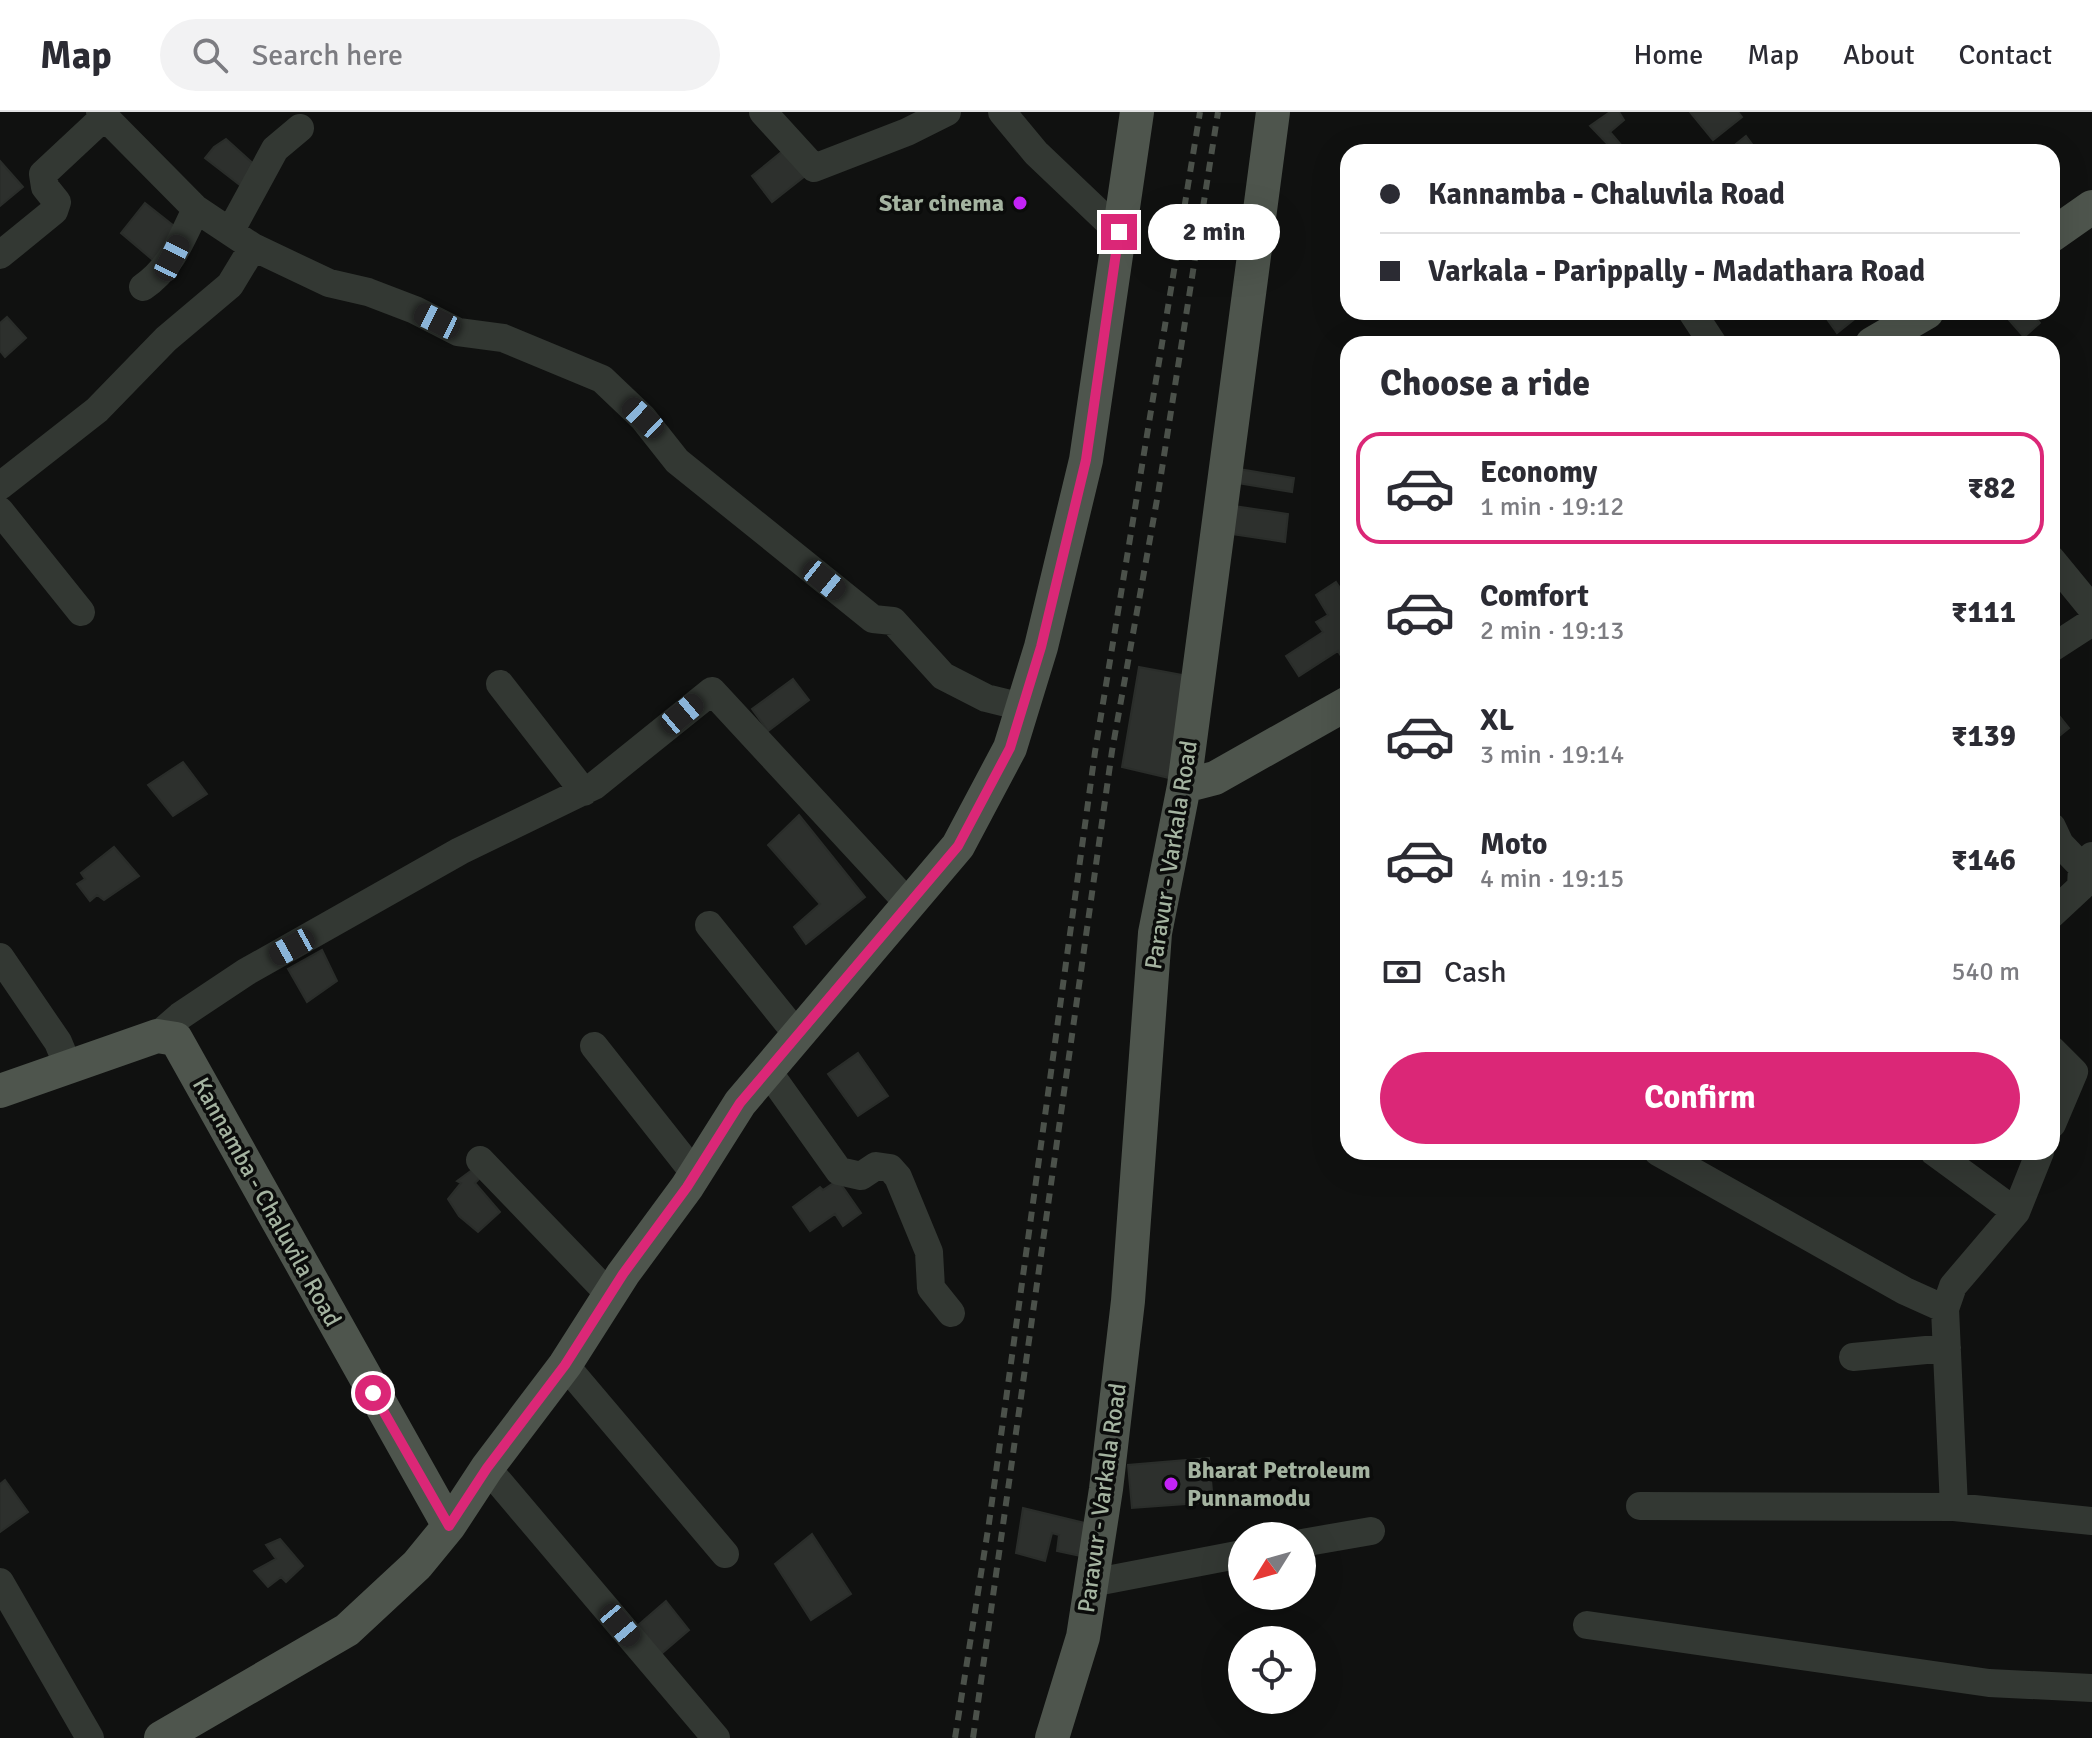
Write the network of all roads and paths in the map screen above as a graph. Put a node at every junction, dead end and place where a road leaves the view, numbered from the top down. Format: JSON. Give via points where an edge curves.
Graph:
{"nodes":[{"id":1,"x":763,"y":112,"type":"edge"},
{"id":2,"x":947,"y":112,"type":"edge"},
{"id":3,"x":1002,"y":112,"type":"edge"},
{"id":4,"x":1137,"y":112,"type":"edge"},
{"id":5,"x":1273,"y":112,"type":"edge"},
{"id":6,"x":102,"y":114,"type":"edge"},
{"id":7,"x":300,"y":128,"type":"dead end"},
{"id":8,"x":2092,"y":207,"type":"edge"},
{"id":9,"x":196,"y":209,"type":"junction"},
{"id":10,"x":2060,"y":229,"type":"edge"},
{"id":11,"x":1119,"y":232,"type":"junction"},
{"id":12,"x":242,"y":239,"type":"junction"},
{"id":13,"x":0,"y":255,"type":"edge"},
{"id":14,"x":143,"y":287,"type":"dead end"},
{"id":15,"x":1913,"y":320,"type":"edge"},
{"id":16,"x":1886,"y":336,"type":"edge"},
{"id":17,"x":0,"y":486,"type":"edge"},
{"id":18,"x":0,"y":511,"type":"edge"},
{"id":19,"x":2060,"y":570,"type":"edge"},
{"id":20,"x":2092,"y":609,"type":"edge"},
{"id":21,"x":81,"y":612,"type":"dead end"},
{"id":22,"x":2092,"y":622,"type":"edge"},
{"id":23,"x":2060,"y":643,"type":"edge"},
{"id":24,"x":500,"y":684,"type":"dead end"},
{"id":25,"x":1023,"y":707,"type":"junction"},
{"id":26,"x":1340,"y":708,"type":"edge"},
{"id":27,"x":1184,"y":786,"type":"junction"},
{"id":28,"x":584,"y":792,"type":"junction"},
{"id":29,"x":2060,"y":844,"type":"edge"},
{"id":30,"x":2089,"y":866,"type":"edge"},
{"id":31,"x":908,"y":903,"type":"junction"},
{"id":32,"x":2060,"y":907,"type":"edge"},
{"id":33,"x":709,"y":925,"type":"dead end"},
{"id":34,"x":0,"y":957,"type":"edge"},
{"id":35,"x":796,"y":1033,"type":"junction"},
{"id":36,"x":157,"y":1036,"type":"junction"},
{"id":37,"x":594,"y":1046,"type":"dead end"},
{"id":38,"x":2060,"y":1058,"type":"edge"},
{"id":39,"x":68,"y":1066,"type":"junction"},
{"id":40,"x":767,"y":1070,"type":"junction"},
{"id":41,"x":0,"y":1091,"type":"edge"},
{"id":42,"x":2060,"y":1105,"type":"edge"},
{"id":43,"x":480,"y":1160,"type":"dead end"},
{"id":44,"x":1672,"y":1160,"type":"edge"},
{"id":45,"x":1945,"y":1160,"type":"edge"},
{"id":46,"x":2037,"y":1160,"type":"edge"},
{"id":47,"x":695,"y":1174,"type":"junction"},
{"id":48,"x":2016,"y":1212,"type":"junction"},
{"id":49,"x":610,"y":1295,"type":"junction"},
{"id":50,"x":1945,"y":1309,"type":"junction"},
{"id":51,"x":951,"y":1313,"type":"dead end"},
{"id":52,"x":1947,"y":1348,"type":"junction"},
{"id":53,"x":1853,"y":1357,"type":"dead end"},
{"id":54,"x":565,"y":1365,"type":"junction"},
{"id":55,"x":487,"y":1468,"type":"junction"},
{"id":56,"x":1640,"y":1506,"type":"dead end"},
{"id":57,"x":1954,"y":1507,"type":"junction"},
{"id":58,"x":2092,"y":1521,"type":"edge"},
{"id":59,"x":449,"y":1526,"type":"junction"},
{"id":60,"x":1371,"y":1531,"type":"dead end"},
{"id":61,"x":1316,"y":1541,"type":"edge"},
{"id":62,"x":725,"y":1554,"type":"dead end"},
{"id":63,"x":1228,"y":1557,"type":"edge"},
{"id":64,"x":0,"y":1582,"type":"edge"},
{"id":65,"x":1091,"y":1583,"type":"junction"},
{"id":66,"x":1587,"y":1625,"type":"dead end"},
{"id":67,"x":2092,"y":1688,"type":"edge"},
{"id":68,"x":168,"y":1736,"type":"edge"},
{"id":69,"x":90,"y":1738,"type":"edge"},
{"id":70,"x":716,"y":1738,"type":"edge"},
{"id":71,"x":1052,"y":1738,"type":"edge"}],
"edges":[{"from":1,"to":2,"type":"street","via":[[814,168]]},
{"from":3,"to":11,"type":"street","via":[[1036,153]]},
{"from":4,"to":11,"type":"main road"},
{"from":5,"to":27,"type":"main road","name":"Paravur - Varkala Road"},
{"from":6,"to":9,"type":"street"},
{"from":6,"to":13,"type":"street","via":[[43,174],[45,187],[57,202],[54,211]]},
{"from":7,"to":12,"type":"street","via":[[275,149]]},
{"from":8,"to":10,"type":"main road"},
{"from":9,"to":12,"type":"street"},
{"from":9,"to":14,"type":"street","via":[[172,258]]},
{"from":11,"to":25,"type":"main road","via":[[1086,460]]},
{"from":12,"to":17,"type":"street","via":[[230,285],[166,339],[97,410]]},
{"from":12,"to":25,"type":"street","via":[[329,283],[379,296],[458,332],[503,338],[602,379],[677,461],[873,619],[893,621],[943,676],[986,698]]},
{"from":15,"to":16,"type":"main road"},
{"from":18,"to":21,"type":"street"},
{"from":19,"to":20,"type":"street"},
{"from":22,"to":23,"type":"street"},
{"from":24,"to":28,"type":"street"},
{"from":25,"to":31,"type":"main road","via":[[1010,748],[958,846]]},
{"from":26,"to":27,"type":"main road","via":[[1215,778]]},
{"from":27,"to":65,"type":"main road","name":"Paravur - Varkala Road","via":[[1155,933],[1128,1301]]},
{"from":28,"to":31,"type":"street","via":[[712,691]]},
{"from":28,"to":36,"type":"street","via":[[460,851],[246,972]]},
{"from":29,"to":30,"type":"street"},
{"from":30,"to":32,"type":"street","via":[[2081,887]]},
{"from":31,"to":35,"type":"main road"},
{"from":33,"to":35,"type":"street"},
{"from":34,"to":39,"type":"street","via":[[58,1042]]},
{"from":35,"to":40,"type":"main road"},
{"from":36,"to":39,"type":"main road"},
{"from":36,"to":59,"type":"main road","name":"Kannamba - Chaluvila Road","via":[[176,1039]]},
{"from":37,"to":47,"type":"street"},
{"from":38,"to":42,"type":"street","via":[[2074,1072]]},
{"from":39,"to":41,"type":"main road"},
{"from":40,"to":47,"type":"main road"},
{"from":40,"to":51,"type":"street","via":[[839,1171],[861,1176],[876,1166],[890,1168],[898,1177],[929,1252],[931,1288]]},
{"from":43,"to":49,"type":"street"},
{"from":44,"to":50,"type":"street"},
{"from":45,"to":48,"type":"street"},
{"from":46,"to":48,"type":"street"},
{"from":47,"to":49,"type":"main road"},
{"from":48,"to":50,"type":"street","via":[[1953,1286]]},
{"from":49,"to":54,"type":"main road"},
{"from":50,"to":52,"type":"street"},
{"from":52,"to":53,"type":"street"},
{"from":52,"to":57,"type":"street"},
{"from":54,"to":55,"type":"main road"},
{"from":54,"to":62,"type":"street"},
{"from":55,"to":59,"type":"main road"},
{"from":55,"to":70,"type":"street"},
{"from":56,"to":57,"type":"street"},
{"from":57,"to":58,"type":"street"},
{"from":59,"to":68,"type":"main road","via":[[417,1565],[347,1630]]},
{"from":60,"to":61,"type":"street"},
{"from":63,"to":65,"type":"street"},
{"from":64,"to":69,"type":"street"},
{"from":65,"to":71,"type":"main road","name":"Paravur - Varkala Road","via":[[1083,1637]]},
{"from":66,"to":67,"type":"street","via":[[1989,1683]]}]}
